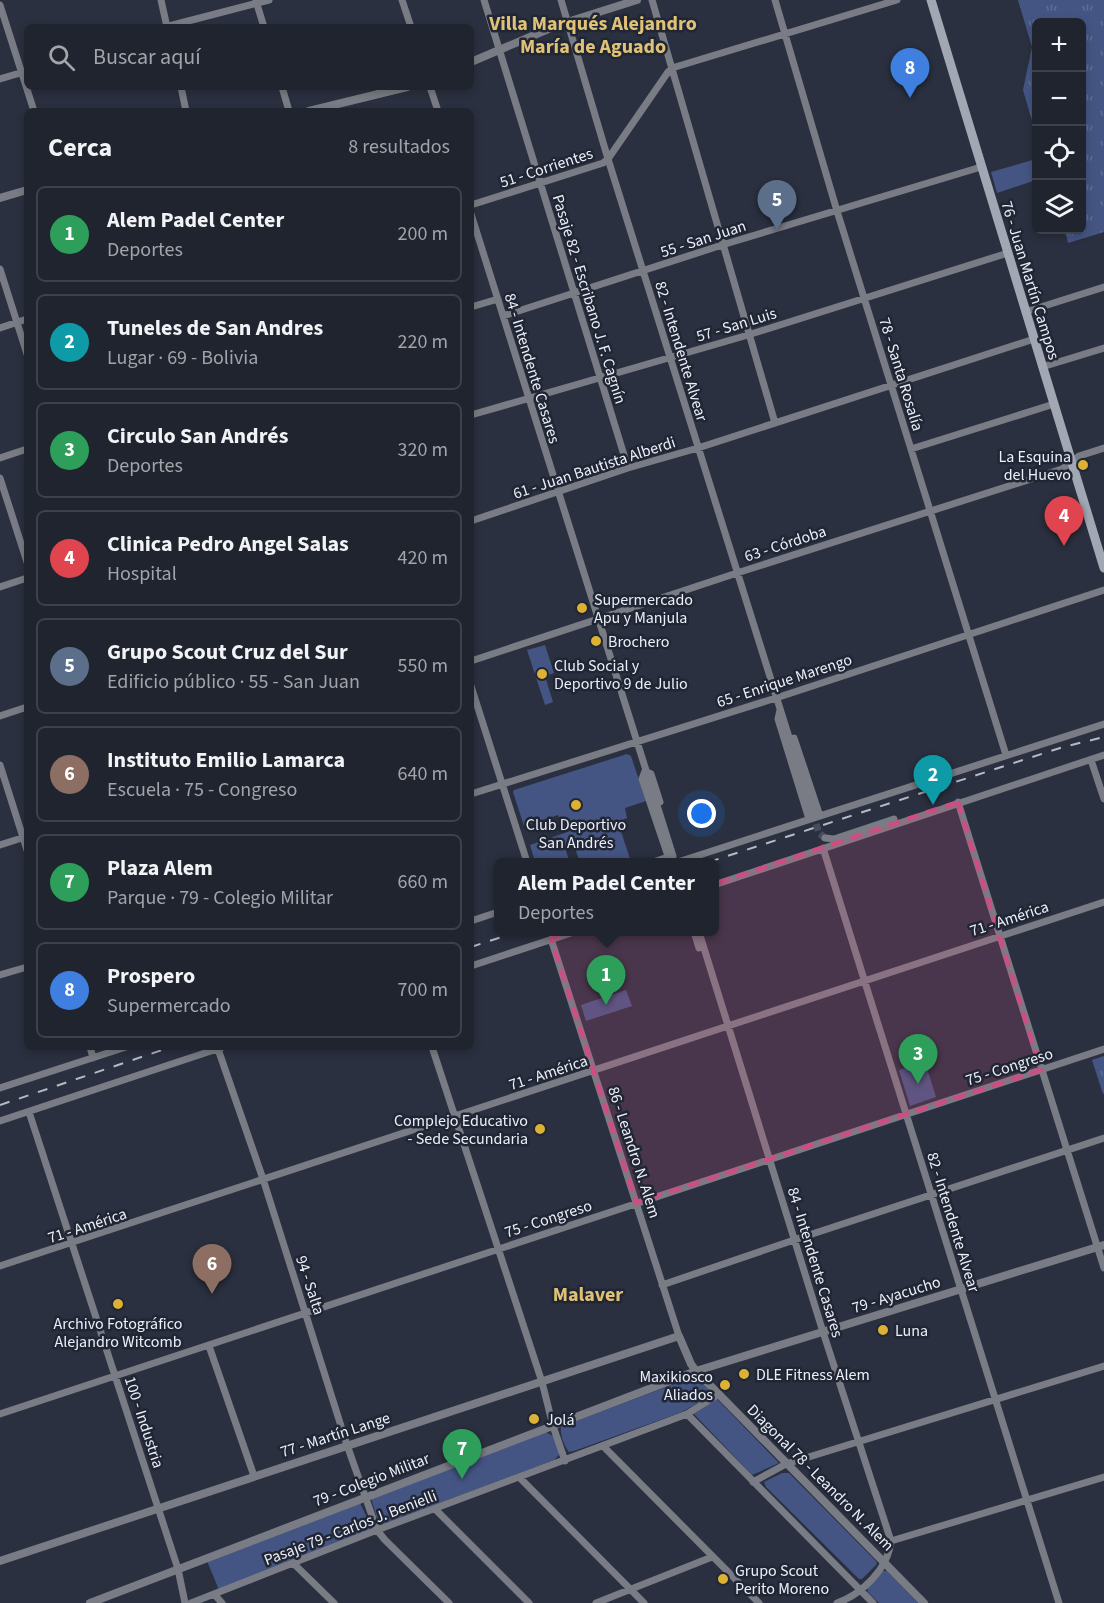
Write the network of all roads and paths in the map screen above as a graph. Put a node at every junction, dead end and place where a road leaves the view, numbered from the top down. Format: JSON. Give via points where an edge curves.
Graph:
{"nodes":[{"id":1,"x":161,"y":0,"type":"edge"},
{"id":2,"x":269,"y":0,"type":"edge"},
{"id":3,"x":402,"y":0,"type":"edge"},
{"id":4,"x":484,"y":0,"type":"edge"},
{"id":5,"x":561,"y":0,"type":"edge"},
{"id":6,"x":637,"y":0,"type":"edge"},
{"id":7,"x":652,"y":0,"type":"edge"},
{"id":8,"x":775,"y":0,"type":"edge"},
{"id":9,"x":897,"y":0,"type":"edge"},
{"id":10,"x":931,"y":0,"type":"edge"},
{"id":11,"x":256,"y":2,"type":"edge"},
{"id":12,"x":0,"y":5,"type":"edge"},
{"id":13,"x":568,"y":22,"type":"junction"},
{"id":14,"x":165,"y":24,"type":"edge"},
{"id":15,"x":177,"y":24,"type":"edge"},
{"id":16,"x":263,"y":24,"type":"edge"},
{"id":17,"x":410,"y":24,"type":"edge"},
{"id":18,"x":784,"y":34,"type":"junction"},
{"id":19,"x":499,"y":50,"type":"junction"},
{"id":20,"x":474,"y":61,"type":"edge"},
{"id":21,"x":672,"y":68,"type":"junction"},
{"id":22,"x":24,"y":72,"type":"edge"},
{"id":23,"x":0,"y":79,"type":"edge"},
{"id":24,"x":29,"y":90,"type":"edge"},
{"id":25,"x":182,"y":90,"type":"edge"},
{"id":26,"x":283,"y":90,"type":"edge"},
{"id":27,"x":395,"y":90,"type":"edge"},
{"id":28,"x":431,"y":90,"type":"edge"},
{"id":29,"x":33,"y":108,"type":"edge"},
{"id":30,"x":185,"y":108,"type":"edge"},
{"id":31,"x":288,"y":108,"type":"edge"},
{"id":32,"x":321,"y":108,"type":"edge"},
{"id":33,"x":437,"y":108,"type":"edge"},
{"id":34,"x":608,"y":159,"type":"junction"},
{"id":35,"x":981,"y":167,"type":"junction"},
{"id":36,"x":540,"y":183,"type":"junction"},
{"id":37,"x":24,"y":191,"type":"edge"},
{"id":38,"x":0,"y":198,"type":"edge"},
{"id":39,"x":474,"y":205,"type":"edge"},
{"id":40,"x":837,"y":211,"type":"junction"},
{"id":41,"x":474,"y":223,"type":"edge"},
{"id":42,"x":722,"y":245,"type":"junction"},
{"id":43,"x":1008,"y":253,"type":"junction"},
{"id":44,"x":0,"y":269,"type":"edge"},
{"id":45,"x":643,"y":271,"type":"junction"},
{"id":46,"x":1104,"y":287,"type":"edge"},
{"id":47,"x":574,"y":293,"type":"junction"},
{"id":48,"x":498,"y":299,"type":"junction"},
{"id":49,"x":864,"y":300,"type":"junction"},
{"id":50,"x":474,"y":306,"type":"edge"},
{"id":51,"x":1025,"y":312,"type":"junction"},
{"id":52,"x":503,"y":316,"type":"junction"},
{"id":53,"x":24,"y":320,"type":"edge"},
{"id":54,"x":17,"y":322,"type":"junction"},
{"id":55,"x":0,"y":328,"type":"edge"},
{"id":56,"x":748,"y":335,"type":"junction"},
{"id":57,"x":1034,"y":339,"type":"junction"},
{"id":58,"x":24,"y":344,"type":"edge"},
{"id":59,"x":1104,"y":348,"type":"edge"},
{"id":60,"x":671,"y":358,"type":"junction"},
{"id":61,"x":1042,"y":366,"type":"junction"},
{"id":62,"x":601,"y":377,"type":"junction"},
{"id":63,"x":891,"y":387,"type":"junction"},
{"id":64,"x":528,"y":397,"type":"junction"},
{"id":65,"x":1054,"y":404,"type":"junction"},
{"id":66,"x":474,"y":413,"type":"edge"},
{"id":67,"x":775,"y":423,"type":"junction"},
{"id":68,"x":698,"y":448,"type":"junction"},
{"id":69,"x":1104,"y":448,"type":"edge"},
{"id":70,"x":910,"y":449,"type":"junction"},
{"id":71,"x":24,"y":450,"type":"edge"},
{"id":72,"x":0,"y":458,"type":"edge"},
{"id":73,"x":1071,"y":462,"type":"junction"},
{"id":74,"x":628,"y":468,"type":"junction"},
{"id":75,"x":0,"y":478,"type":"edge"},
{"id":76,"x":557,"y":492,"type":"junction"},
{"id":77,"x":930,"y":511,"type":"junction"},
{"id":78,"x":474,"y":520,"type":"edge"},
{"id":79,"x":24,"y":553,"type":"edge"},
{"id":80,"x":1103,"y":563,"type":"edge"},
{"id":81,"x":737,"y":573,"type":"junction"},
{"id":82,"x":24,"y":579,"type":"edge"},
{"id":83,"x":0,"y":587,"type":"edge"},
{"id":84,"x":1104,"y":590,"type":"edge"},
{"id":85,"x":598,"y":620,"type":"junction"},
{"id":86,"x":968,"y":633,"type":"junction"},
{"id":87,"x":474,"y":660,"type":"edge"},
{"id":88,"x":474,"y":695,"type":"edge"},
{"id":89,"x":776,"y":698,"type":"junction"},
{"id":90,"x":24,"y":709,"type":"edge"},
{"id":91,"x":0,"y":716,"type":"edge"},
{"id":92,"x":1104,"y":724,"type":"edge"},
{"id":93,"x":636,"y":742,"type":"junction"},
{"id":94,"x":1006,"y":755,"type":"junction"},
{"id":95,"x":1104,"y":755,"type":"edge"},
{"id":96,"x":1091,"y":760,"type":"junction"},
{"id":97,"x":0,"y":765,"type":"edge"},
{"id":98,"x":502,"y":784,"type":"junction"},
{"id":99,"x":474,"y":793,"type":"edge"},
{"id":100,"x":1104,"y":799,"type":"edge"},
{"id":101,"x":958,"y":802,"type":"junction"},
{"id":102,"x":930,"y":812,"type":"junction"},
{"id":103,"x":814,"y":816,"type":"junction"},
{"id":104,"x":24,"y":834,"type":"edge"},
{"id":105,"x":24,"y":837,"type":"edge"},
{"id":106,"x":825,"y":838,"type":"dead end"},
{"id":107,"x":0,"y":845,"type":"edge"},
{"id":108,"x":823,"y":848,"type":"junction"},
{"id":109,"x":526,"y":858,"type":"edge"},
{"id":110,"x":672,"y":858,"type":"edge"},
{"id":111,"x":679,"y":858,"type":"edge"},
{"id":112,"x":719,"y":883,"type":"edge"},
{"id":113,"x":1104,"y":902,"type":"edge"},
{"id":114,"x":494,"y":913,"type":"edge"},
{"id":115,"x":474,"y":920,"type":"edge"},
{"id":116,"x":561,"y":936,"type":"edge"},
{"id":117,"x":695,"y":936,"type":"edge"},
{"id":118,"x":700,"y":936,"type":"edge"},
{"id":119,"x":705,"y":936,"type":"edge"},
{"id":120,"x":999,"y":936,"type":"junction"},
{"id":121,"x":551,"y":939,"type":"junction"},
{"id":122,"x":474,"y":965,"type":"edge"},
{"id":123,"x":24,"y":968,"type":"edge"},
{"id":124,"x":0,"y":975,"type":"edge"},
{"id":125,"x":865,"y":980,"type":"junction"},
{"id":126,"x":721,"y":1002,"type":"junction"},
{"id":127,"x":729,"y":1026,"type":"junction"},
{"id":128,"x":1104,"y":1049,"type":"edge"},
{"id":129,"x":91,"y":1050,"type":"edge"},
{"id":130,"x":117,"y":1050,"type":"edge"},
{"id":131,"x":215,"y":1050,"type":"edge"},
{"id":132,"x":222,"y":1050,"type":"edge"},
{"id":133,"x":433,"y":1050,"type":"edge"},
{"id":134,"x":93,"y":1058,"type":"junction"},
{"id":135,"x":1041,"y":1070,"type":"junction"},
{"id":136,"x":594,"y":1071,"type":"junction"},
{"id":137,"x":0,"y":1088,"type":"edge"},
{"id":138,"x":29,"y":1112,"type":"junction"},
{"id":139,"x":907,"y":1113,"type":"junction"},
{"id":140,"x":454,"y":1117,"type":"junction"},
{"id":141,"x":0,"y":1121,"type":"edge"},
{"id":142,"x":1104,"y":1138,"type":"edge"},
{"id":143,"x":1067,"y":1151,"type":"junction"},
{"id":144,"x":770,"y":1158,"type":"junction"},
{"id":145,"x":263,"y":1179,"type":"junction"},
{"id":146,"x":931,"y":1194,"type":"junction"},
{"id":147,"x":636,"y":1203,"type":"junction"},
{"id":148,"x":794,"y":1240,"type":"junction"},
{"id":149,"x":72,"y":1244,"type":"junction"},
{"id":150,"x":1101,"y":1246,"type":"edge"},
{"id":151,"x":498,"y":1249,"type":"junction"},
{"id":152,"x":0,"y":1266,"type":"edge"},
{"id":153,"x":1104,"y":1268,"type":"edge"},
{"id":154,"x":662,"y":1285,"type":"junction"},
{"id":155,"x":960,"y":1290,"type":"junction"},
{"id":156,"x":305,"y":1313,"type":"junction"},
{"id":157,"x":822,"y":1332,"type":"junction"},
{"id":158,"x":679,"y":1336,"type":"junction"},
{"id":159,"x":208,"y":1346,"type":"junction"},
{"id":160,"x":1104,"y":1366,"type":"edge"},
{"id":161,"x":696,"y":1371,"type":"junction"},
{"id":162,"x":115,"y":1376,"type":"junction"},
{"id":163,"x":542,"y":1382,"type":"junction"},
{"id":164,"x":719,"y":1394,"type":"junction"},
{"id":165,"x":996,"y":1399,"type":"junction"},
{"id":166,"x":0,"y":1414,"type":"edge"},
{"id":167,"x":687,"y":1414,"type":"junction"},
{"id":168,"x":553,"y":1426,"type":"junction"},
{"id":169,"x":859,"y":1441,"type":"junction"},
{"id":170,"x":347,"y":1445,"type":"junction"},
{"id":171,"x":603,"y":1446,"type":"junction"},
{"id":172,"x":565,"y":1461,"type":"junction"},
{"id":173,"x":786,"y":1464,"type":"junction"},
{"id":174,"x":254,"y":1476,"type":"junction"},
{"id":175,"x":1104,"y":1477,"type":"edge"},
{"id":176,"x":520,"y":1478,"type":"junction"},
{"id":177,"x":753,"y":1482,"type":"junction"},
{"id":178,"x":365,"y":1497,"type":"junction"},
{"id":179,"x":1027,"y":1501,"type":"junction"},
{"id":180,"x":435,"y":1509,"type":"junction"},
{"id":181,"x":159,"y":1510,"type":"junction"},
{"id":182,"x":377,"y":1530,"type":"junction"},
{"id":183,"x":891,"y":1541,"type":"junction"},
{"id":184,"x":712,"y":1557,"type":"junction"},
{"id":185,"x":0,"y":1561,"type":"edge"},
{"id":186,"x":293,"y":1563,"type":"junction"},
{"id":187,"x":885,"y":1563,"type":"junction"},
{"id":188,"x":178,"y":1569,"type":"junction"},
{"id":189,"x":630,"y":1590,"type":"junction"},
{"id":190,"x":860,"y":1590,"type":"junction"},
{"id":191,"x":214,"y":1594,"type":"junction"},
{"id":192,"x":90,"y":1603,"type":"edge"},
{"id":193,"x":185,"y":1603,"type":"edge"},
{"id":194,"x":191,"y":1603,"type":"edge"},
{"id":195,"x":222,"y":1603,"type":"edge"},
{"id":196,"x":334,"y":1603,"type":"edge"},
{"id":197,"x":450,"y":1603,"type":"edge"},
{"id":198,"x":529,"y":1603,"type":"edge"},
{"id":199,"x":596,"y":1603,"type":"edge"},
{"id":200,"x":644,"y":1603,"type":"edge"},
{"id":201,"x":759,"y":1603,"type":"edge"},
{"id":202,"x":837,"y":1603,"type":"edge"},
{"id":203,"x":873,"y":1603,"type":"edge"},
{"id":204,"x":924,"y":1603,"type":"edge"},
{"id":205,"x":1059,"y":1603,"type":"edge"}],
"edges":[{"from":1,"to":14,"type":"street"},
{"from":2,"to":11,"type":"street"},
{"from":3,"to":17,"type":"street"},
{"from":4,"to":19,"type":"street","name":"Pasaje 82 - Escribano J. F. Cagnín"},
{"from":5,"to":13,"type":"street","name":"82 - Intendente Alvear"},
{"from":6,"to":13,"type":"street"},
{"from":7,"to":21,"type":"street"},
{"from":8,"to":18,"type":"street","name":"78 - Santa Rosalía"},
{"from":9,"to":18,"type":"street"},
{"from":10,"to":35,"type":"main road","name":"76 - Juan Martín Campos"},
{"from":11,"to":15,"type":"street"},
{"from":11,"to":16,"type":"street"},
{"from":12,"to":22,"type":"street"},
{"from":13,"to":19,"type":"street"},
{"from":13,"to":34,"type":"street","name":"82 - Intendente Alvear"},
{"from":18,"to":21,"type":"street"},
{"from":18,"to":40,"type":"street","name":"78 - Santa Rosalía"},
{"from":19,"to":20,"type":"street"},
{"from":19,"to":36,"type":"street","name":"Pasaje 82 - Escribano J. F. Cagnín"},
{"from":21,"to":34,"type":"street","name":"51 - Corrientes"},
{"from":21,"to":42,"type":"street"},
{"from":22,"to":23,"type":"street"},
{"from":24,"to":29,"type":"street"},
{"from":25,"to":30,"type":"street"},
{"from":26,"to":31,"type":"street"},
{"from":27,"to":32,"type":"street"},
{"from":28,"to":33,"type":"street"},
{"from":34,"to":36,"type":"street","name":"51 - Corrientes"},
{"from":34,"to":45,"type":"street","name":"82 - Intendente Alvear"},
{"from":35,"to":40,"type":"street","name":"55 - San Juan"},
{"from":35,"to":43,"type":"main road","name":"76 - Juan Martín Campos"},
{"from":36,"to":39,"type":"street","name":"51 - Corrientes"},
{"from":36,"to":47,"type":"street","name":"Pasaje 82 - Escribano J. F. Cagnín"},
{"from":37,"to":38,"type":"street"},
{"from":40,"to":42,"type":"street","name":"55 - San Juan"},
{"from":40,"to":49,"type":"street","name":"78 - Santa Rosalía"},
{"from":41,"to":48,"type":"street","name":"84 - Intendente Casares"},
{"from":42,"to":45,"type":"street","name":"55 - San Juan"},
{"from":42,"to":56,"type":"street"},
{"from":43,"to":49,"type":"street","name":"57 - San Luis"},
{"from":43,"to":51,"type":"main road","name":"76 - Juan Martín Campos"},
{"from":44,"to":54,"type":"street"},
{"from":45,"to":47,"type":"street","name":"55 - San Juan"},
{"from":45,"to":60,"type":"street","name":"82 - Intendente Alvear"},
{"from":46,"to":51,"type":"street"},
{"from":47,"to":52,"type":"street","name":"55 - San Juan"},
{"from":47,"to":62,"type":"street","name":"Pasaje 82 - Escribano J. F. Cagnín"},
{"from":48,"to":50,"type":"street"},
{"from":48,"to":52,"type":"street","name":"84 - Intendente Casares"},
{"from":49,"to":56,"type":"street","name":"57 - San Luis"},
{"from":49,"to":63,"type":"street","name":"78 - Santa Rosalía"},
{"from":51,"to":57,"type":"main road","name":"76 - Juan Martín Campos"},
{"from":52,"to":64,"type":"street","name":"84 - Intendente Casares"},
{"from":53,"to":54,"type":"street"},
{"from":54,"to":55,"type":"street"},
{"from":54,"to":58,"type":"street"},
{"from":56,"to":60,"type":"street","name":"57 - San Luis"},
{"from":56,"to":67,"type":"street"},
{"from":57,"to":61,"type":"main road","name":"76 - Juan Martín Campos"},
{"from":57,"to":63,"type":"street","name":"61 - Juan Bautista Alberdi"},
{"from":59,"to":61,"type":"street"},
{"from":60,"to":62,"type":"street","name":"57 - San Luis"},
{"from":60,"to":68,"type":"street","name":"82 - Intendente Alvear"},
{"from":61,"to":65,"type":"main road","name":"76 - Juan Martín Campos"},
{"from":62,"to":64,"type":"street","name":"57 - San Luis"},
{"from":62,"to":74,"type":"street","name":"Pasaje 82 - Escribano J. F. Cagnín"},
{"from":63,"to":67,"type":"street","name":"61 - Juan Bautista Alberdi"},
{"from":63,"to":70,"type":"street","name":"78 - Santa Rosalía"},
{"from":64,"to":66,"type":"street","name":"57 - San Luis"},
{"from":64,"to":76,"type":"street","name":"84 - Intendente Casares"},
{"from":65,"to":70,"type":"street"},
{"from":65,"to":73,"type":"main road","name":"76 - Juan Martín Campos"},
{"from":67,"to":68,"type":"street","name":"61 - Juan Bautista Alberdi"},
{"from":68,"to":74,"type":"street","name":"61 - Juan Bautista Alberdi"},
{"from":68,"to":81,"type":"street","name":"82 - Intendente Alvear"},
{"from":69,"to":73,"type":"street","name":"63 - Córdoba"},
{"from":70,"to":77,"type":"street","name":"78 - Santa Rosalía"},
{"from":71,"to":72,"type":"street"},
{"from":73,"to":77,"type":"street","name":"63 - Córdoba","via":[[1062,469]]},
{"from":73,"to":80,"type":"main road","name":"76 - Juan Martín Campos"},
{"from":74,"to":76,"type":"street","name":"61 - Juan Bautista Alberdi"},
{"from":75,"to":79,"type":"street"},
{"from":76,"to":78,"type":"street","name":"61 - Juan Bautista Alberdi"},
{"from":76,"to":85,"type":"street","name":"84 - Intendente Casares"},
{"from":77,"to":81,"type":"street","name":"63 - Córdoba"},
{"from":77,"to":86,"type":"street","name":"78 - Santa Rosalía"},
{"from":81,"to":85,"type":"street","name":"63 - Córdoba"},
{"from":81,"to":89,"type":"street","name":"82 - Intendente Alvear"},
{"from":82,"to":83,"type":"street"},
{"from":84,"to":86,"type":"street","name":"65 - Enrique Marengo"},
{"from":85,"to":87,"type":"street","name":"63 - Córdoba"},
{"from":85,"to":93,"type":"street","name":"84 - Intendente Casares"},
{"from":86,"to":89,"type":"street","name":"65 - Enrique Marengo"},
{"from":86,"to":94,"type":"street","name":"78 - Santa Rosalía"},
{"from":88,"to":98,"type":"street"},
{"from":89,"to":93,"type":"street","name":"65 - Enrique Marengo"},
{"from":89,"to":103,"type":"street","name":"82 - Intendente Alvear","via":[[778,719]]},
{"from":90,"to":91,"type":"street"},
{"from":92,"to":94,"type":"street"},
{"from":93,"to":98,"type":"street","name":"65 - Enrique Marengo"},
{"from":93,"to":110,"type":"street","name":"84 - Intendente Casares"},
{"from":94,"to":103,"type":"street"},
{"from":95,"to":96,"type":"street"},
{"from":96,"to":100,"type":"street"},
{"from":96,"to":101,"type":"street"},
{"from":97,"to":104,"type":"street"},
{"from":98,"to":99,"type":"street","name":"65 - Enrique Marengo"},
{"from":98,"to":109,"type":"street"},
{"from":101,"to":102,"type":"street"},
{"from":101,"to":120,"type":"street"},
{"from":102,"to":106,"type":"street","via":[[908,814],[834,840]]},
{"from":102,"to":108,"type":"street"},
{"from":103,"to":111,"type":"street"},
{"from":105,"to":107,"type":"street"},
{"from":108,"to":112,"type":"street"},
{"from":108,"to":125,"type":"street","name":"82 - Intendente Alvear"},
{"from":113,"to":120,"type":"street","name":"71 - América"},
{"from":114,"to":115,"type":"street"},
{"from":116,"to":121,"type":"street"},
{"from":117,"to":126,"type":"street","name":"84 - Intendente Casares","via":[[713,991]]},
{"from":118,"to":126,"type":"street","name":"84 - Intendente Casares"},
{"from":119,"to":126,"type":"street","name":"84 - Intendente Casares","via":[[721,987]]},
{"from":120,"to":125,"type":"street","name":"71 - América"},
{"from":120,"to":135,"type":"street"},
{"from":121,"to":122,"type":"street"},
{"from":121,"to":136,"type":"street","name":"86 - Leandro N. Alem"},
{"from":123,"to":124,"type":"street"},
{"from":125,"to":127,"type":"street","name":"71 - América"},
{"from":125,"to":139,"type":"street","name":"82 - Intendente Alvear"},
{"from":126,"to":127,"type":"street","name":"84 - Intendente Casares"},
{"from":127,"to":136,"type":"street","name":"71 - América"},
{"from":127,"to":144,"type":"street","name":"84 - Intendente Casares"},
{"from":128,"to":135,"type":"street","name":"75 - Congreso"},
{"from":129,"to":134,"type":"street"},
{"from":130,"to":134,"type":"street"},
{"from":131,"to":138,"type":"street"},
{"from":132,"to":145,"type":"street","name":"94 - Salta"},
{"from":133,"to":140,"type":"street"},
{"from":134,"to":137,"type":"street"},
{"from":135,"to":139,"type":"street","name":"75 - Congreso"},
{"from":135,"to":143,"type":"street"},
{"from":136,"to":140,"type":"street","name":"71 - América"},
{"from":136,"to":147,"type":"street","name":"86 - Leandro N. Alem"},
{"from":138,"to":141,"type":"street"},
{"from":138,"to":149,"type":"street","name":"100 - Industria"},
{"from":139,"to":144,"type":"street","name":"75 - Congreso"},
{"from":139,"to":146,"type":"street","name":"82 - Intendente Alvear"},
{"from":140,"to":145,"type":"street","name":"71 - América"},
{"from":140,"to":151,"type":"street"},
{"from":142,"to":143,"type":"street"},
{"from":143,"to":146,"type":"street"},
{"from":143,"to":150,"type":"street"},
{"from":144,"to":147,"type":"street","name":"75 - Congreso"},
{"from":144,"to":148,"type":"street","name":"84 - Intendente Casares"},
{"from":145,"to":149,"type":"street","name":"71 - América"},
{"from":145,"to":156,"type":"street","name":"94 - Salta"},
{"from":146,"to":148,"type":"street"},
{"from":146,"to":155,"type":"street","name":"82 - Intendente Alvear"},
{"from":147,"to":151,"type":"street","name":"75 - Congreso"},
{"from":147,"to":154,"type":"street","name":"86 - Leandro N. Alem"},
{"from":148,"to":154,"type":"street"},
{"from":148,"to":157,"type":"street","name":"84 - Intendente Casares"},
{"from":149,"to":152,"type":"street","name":"71 - América"},
{"from":149,"to":162,"type":"street","name":"100 - Industria"},
{"from":150,"to":153,"type":"street"},
{"from":150,"to":155,"type":"street","name":"79 - Ayacucho"},
{"from":151,"to":156,"type":"street","name":"75 - Congreso"},
{"from":151,"to":163,"type":"street"},
{"from":154,"to":158,"type":"street","name":"86 - Leandro N. Alem"},
{"from":155,"to":157,"type":"street","name":"79 - Ayacucho"},
{"from":155,"to":165,"type":"street","name":"82 - Intendente Alvear"},
{"from":156,"to":159,"type":"street","name":"75 - Congreso"},
{"from":156,"to":170,"type":"street","name":"94 - Salta"},
{"from":157,"to":161,"type":"street","name":"79 - Ayacucho"},
{"from":157,"to":169,"type":"street","name":"84 - Intendente Casares"},
{"from":158,"to":161,"type":"street","name":"86 - Leandro N. Alem"},
{"from":158,"to":163,"type":"street","name":"77 - Martín Lange"},
{"from":159,"to":162,"type":"street","name":"75 - Congreso"},
{"from":159,"to":174,"type":"street"},
{"from":160,"to":165,"type":"street"},
{"from":161,"to":164,"type":"street","name":"Diagonal 78 - Leandro N. Alem"},
{"from":161,"to":168,"type":"street","name":"79 - Colegio Militar"},
{"from":162,"to":166,"type":"street","name":"75 - Congreso"},
{"from":162,"to":181,"type":"street","name":"100 - Industria"},
{"from":163,"to":168,"type":"street"},
{"from":163,"to":170,"type":"street","name":"77 - Martín Lange"},
{"from":164,"to":167,"type":"street","name":"Pasaje 79 - Carlos J. Benielli"},
{"from":164,"to":173,"type":"street","name":"Diagonal 78 - Leandro N. Alem"},
{"from":165,"to":169,"type":"street"},
{"from":165,"to":179,"type":"street","name":"82 - Intendente Alvear"},
{"from":167,"to":171,"type":"street","name":"Pasaje 79 - Carlos J. Benielli"},
{"from":167,"to":177,"type":"street"},
{"from":168,"to":172,"type":"street"},
{"from":168,"to":178,"type":"street","name":"79 - Colegio Militar"},
{"from":169,"to":173,"type":"street"},
{"from":169,"to":183,"type":"street","name":"84 - Intendente Casares"},
{"from":170,"to":174,"type":"street","name":"77 - Martín Lange"},
{"from":170,"to":178,"type":"street","name":"94 - Salta"},
{"from":171,"to":172,"type":"street","name":"Pasaje 79 - Carlos J. Benielli"},
{"from":171,"to":184,"type":"street"},
{"from":172,"to":176,"type":"street","name":"Pasaje 79 - Carlos J. Benielli"},
{"from":173,"to":177,"type":"street"},
{"from":173,"to":187,"type":"street","name":"Diagonal 78 - Leandro N. Alem"},
{"from":174,"to":181,"type":"street","name":"77 - Martín Lange"},
{"from":175,"to":179,"type":"street"},
{"from":176,"to":180,"type":"street","name":"Pasaje 79 - Carlos J. Benielli"},
{"from":176,"to":189,"type":"street"},
{"from":177,"to":190,"type":"street"},
{"from":178,"to":182,"type":"street","name":"94 - Salta"},
{"from":178,"to":188,"type":"street","name":"79 - Colegio Militar"},
{"from":179,"to":183,"type":"street"},
{"from":179,"to":205,"type":"street","name":"82 - Intendente Alvear"},
{"from":180,"to":182,"type":"street","name":"Pasaje 79 - Carlos J. Benielli"},
{"from":180,"to":198,"type":"street"},
{"from":181,"to":185,"type":"street","name":"77 - Martín Lange"},
{"from":181,"to":188,"type":"street","name":"100 - Industria"},
{"from":182,"to":186,"type":"street","name":"Pasaje 79 - Carlos J. Benielli"},
{"from":182,"to":197,"type":"street"},
{"from":183,"to":187,"type":"street"},
{"from":184,"to":189,"type":"street"},
{"from":184,"to":201,"type":"street"},
{"from":186,"to":191,"type":"street","name":"Pasaje 79 - Carlos J. Benielli"},
{"from":186,"to":196,"type":"street"},
{"from":187,"to":190,"type":"street"},
{"from":187,"to":204,"type":"street","name":"Diagonal 78 - Leandro N. Alem"},
{"from":188,"to":192,"type":"street","name":"79 - Colegio Militar"},
{"from":188,"to":193,"type":"street","name":"100 - Industria"},
{"from":189,"to":199,"type":"street"},
{"from":189,"to":200,"type":"street"},
{"from":190,"to":202,"type":"street"},
{"from":190,"to":203,"type":"street"},
{"from":191,"to":194,"type":"street","name":"Pasaje 79 - Carlos J. Benielli"},
{"from":191,"to":195,"type":"street"}]}
